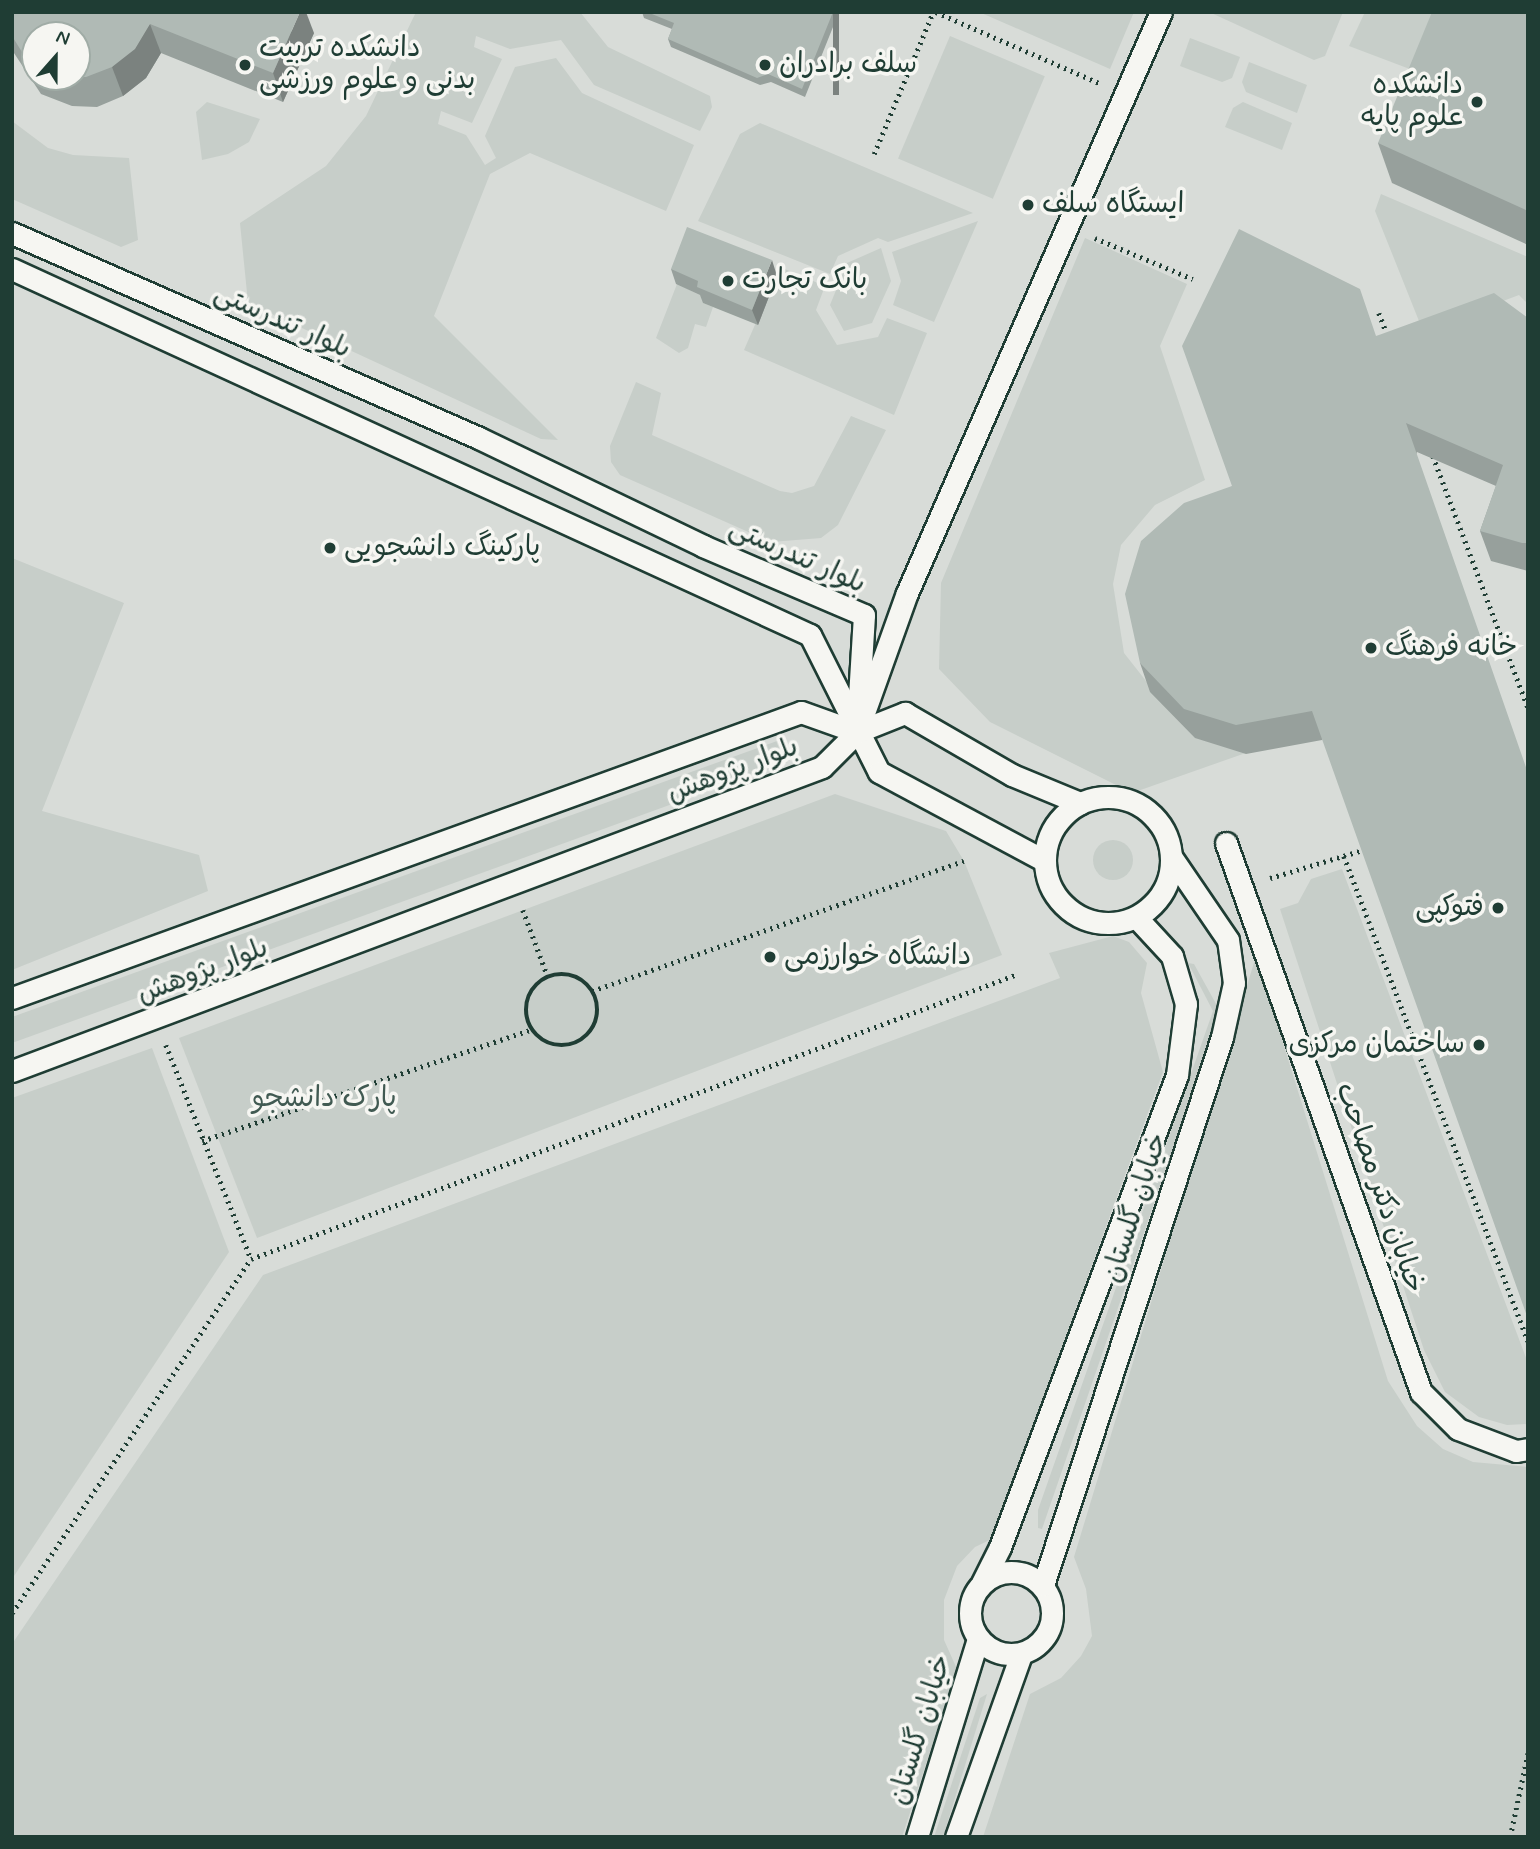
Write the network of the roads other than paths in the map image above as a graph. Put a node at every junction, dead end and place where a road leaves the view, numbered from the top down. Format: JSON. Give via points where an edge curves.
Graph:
{"nodes":[{"id":1,"x":1161,"y":12,"type":"edge"},
{"id":2,"x":12,"y":233,"type":"edge"},
{"id":3,"x":12,"y":269,"type":"edge"},
{"id":4,"x":857,"y":732,"type":"junction"},
{"id":5,"x":1080,"y":803,"type":"junction"},
{"id":6,"x":1227,"y":843,"type":"dead end"},
{"id":7,"x":1172,"y":858,"type":"junction"},
{"id":8,"x":1045,"y":861,"type":"junction"},
{"id":9,"x":1136,"y":917,"type":"junction"},
{"id":10,"x":12,"y":998,"type":"edge"},
{"id":11,"x":12,"y":1071,"type":"edge"},
{"id":12,"x":1528,"y":1449,"type":"edge"},
{"id":13,"x":982,"y":1583,"type":"junction"},
{"id":14,"x":1044,"y":1585,"type":"junction"},
{"id":15,"x":978,"y":1639,"type":"junction"},
{"id":16,"x":1021,"y":1654,"type":"junction"},
{"id":17,"x":917,"y":1837,"type":"edge"},
{"id":18,"x":956,"y":1837,"type":"edge"}],
"edges":[{"from":1,"to":4,"type":"lane","via":[[907,593]]},
{"from":2,"to":4,"type":"lane","name":"بلوار تندرستی","via":[[479,438],[703,546],[864,615]]},
{"from":3,"to":4,"type":"lane","via":[[810,635]]},
{"from":4,"to":5,"type":"lane","via":[[905,713],[1012,775]]},
{"from":4,"to":8,"type":"lane","via":[[879,772]]},
{"from":4,"to":10,"type":"lane","name":"بلوار پژوهش","via":[[801,712]]},
{"from":4,"to":11,"type":"lane","name":"بلوار پژوهش","via":[[822,767]]},
{"from":5,"to":7,"type":"lane","via":[[1116,796],[1133,801],[1161,824]]},
{"from":5,"to":8,"type":"lane","via":[[1054,827]]},
{"from":6,"to":12,"type":"lane","name":"خیابان دکتر مصاحب","via":[[1421,1392],[1458,1429],[1516,1451]]},
{"from":7,"to":9,"type":"lane","via":[[1163,893]]},
{"from":7,"to":14,"type":"lane","name":"خیابان گلستان","via":[[1228,940],[1234,983],[1222,1037]]},
{"from":8,"to":9,"type":"lane","via":[[1048,879],[1068,909],[1101,923]]},
{"from":9,"to":13,"type":"lane","name":"خیابان گلستان","via":[[1172,956],[1186,1004],[1177,1075],[1000,1547]]},
{"from":13,"to":14,"type":"lane","via":[[1013,1571]]},
{"from":13,"to":15,"type":"lane","via":[[971,1600],[970,1620]]},
{"from":14,"to":16,"type":"lane","via":[[1054,1612],[1045,1639]]},
{"from":15,"to":16,"type":"lane","via":[[997,1652]]},
{"from":15,"to":17,"type":"lane","name":"خیابان گلستان"},
{"from":16,"to":18,"type":"lane"}]}
